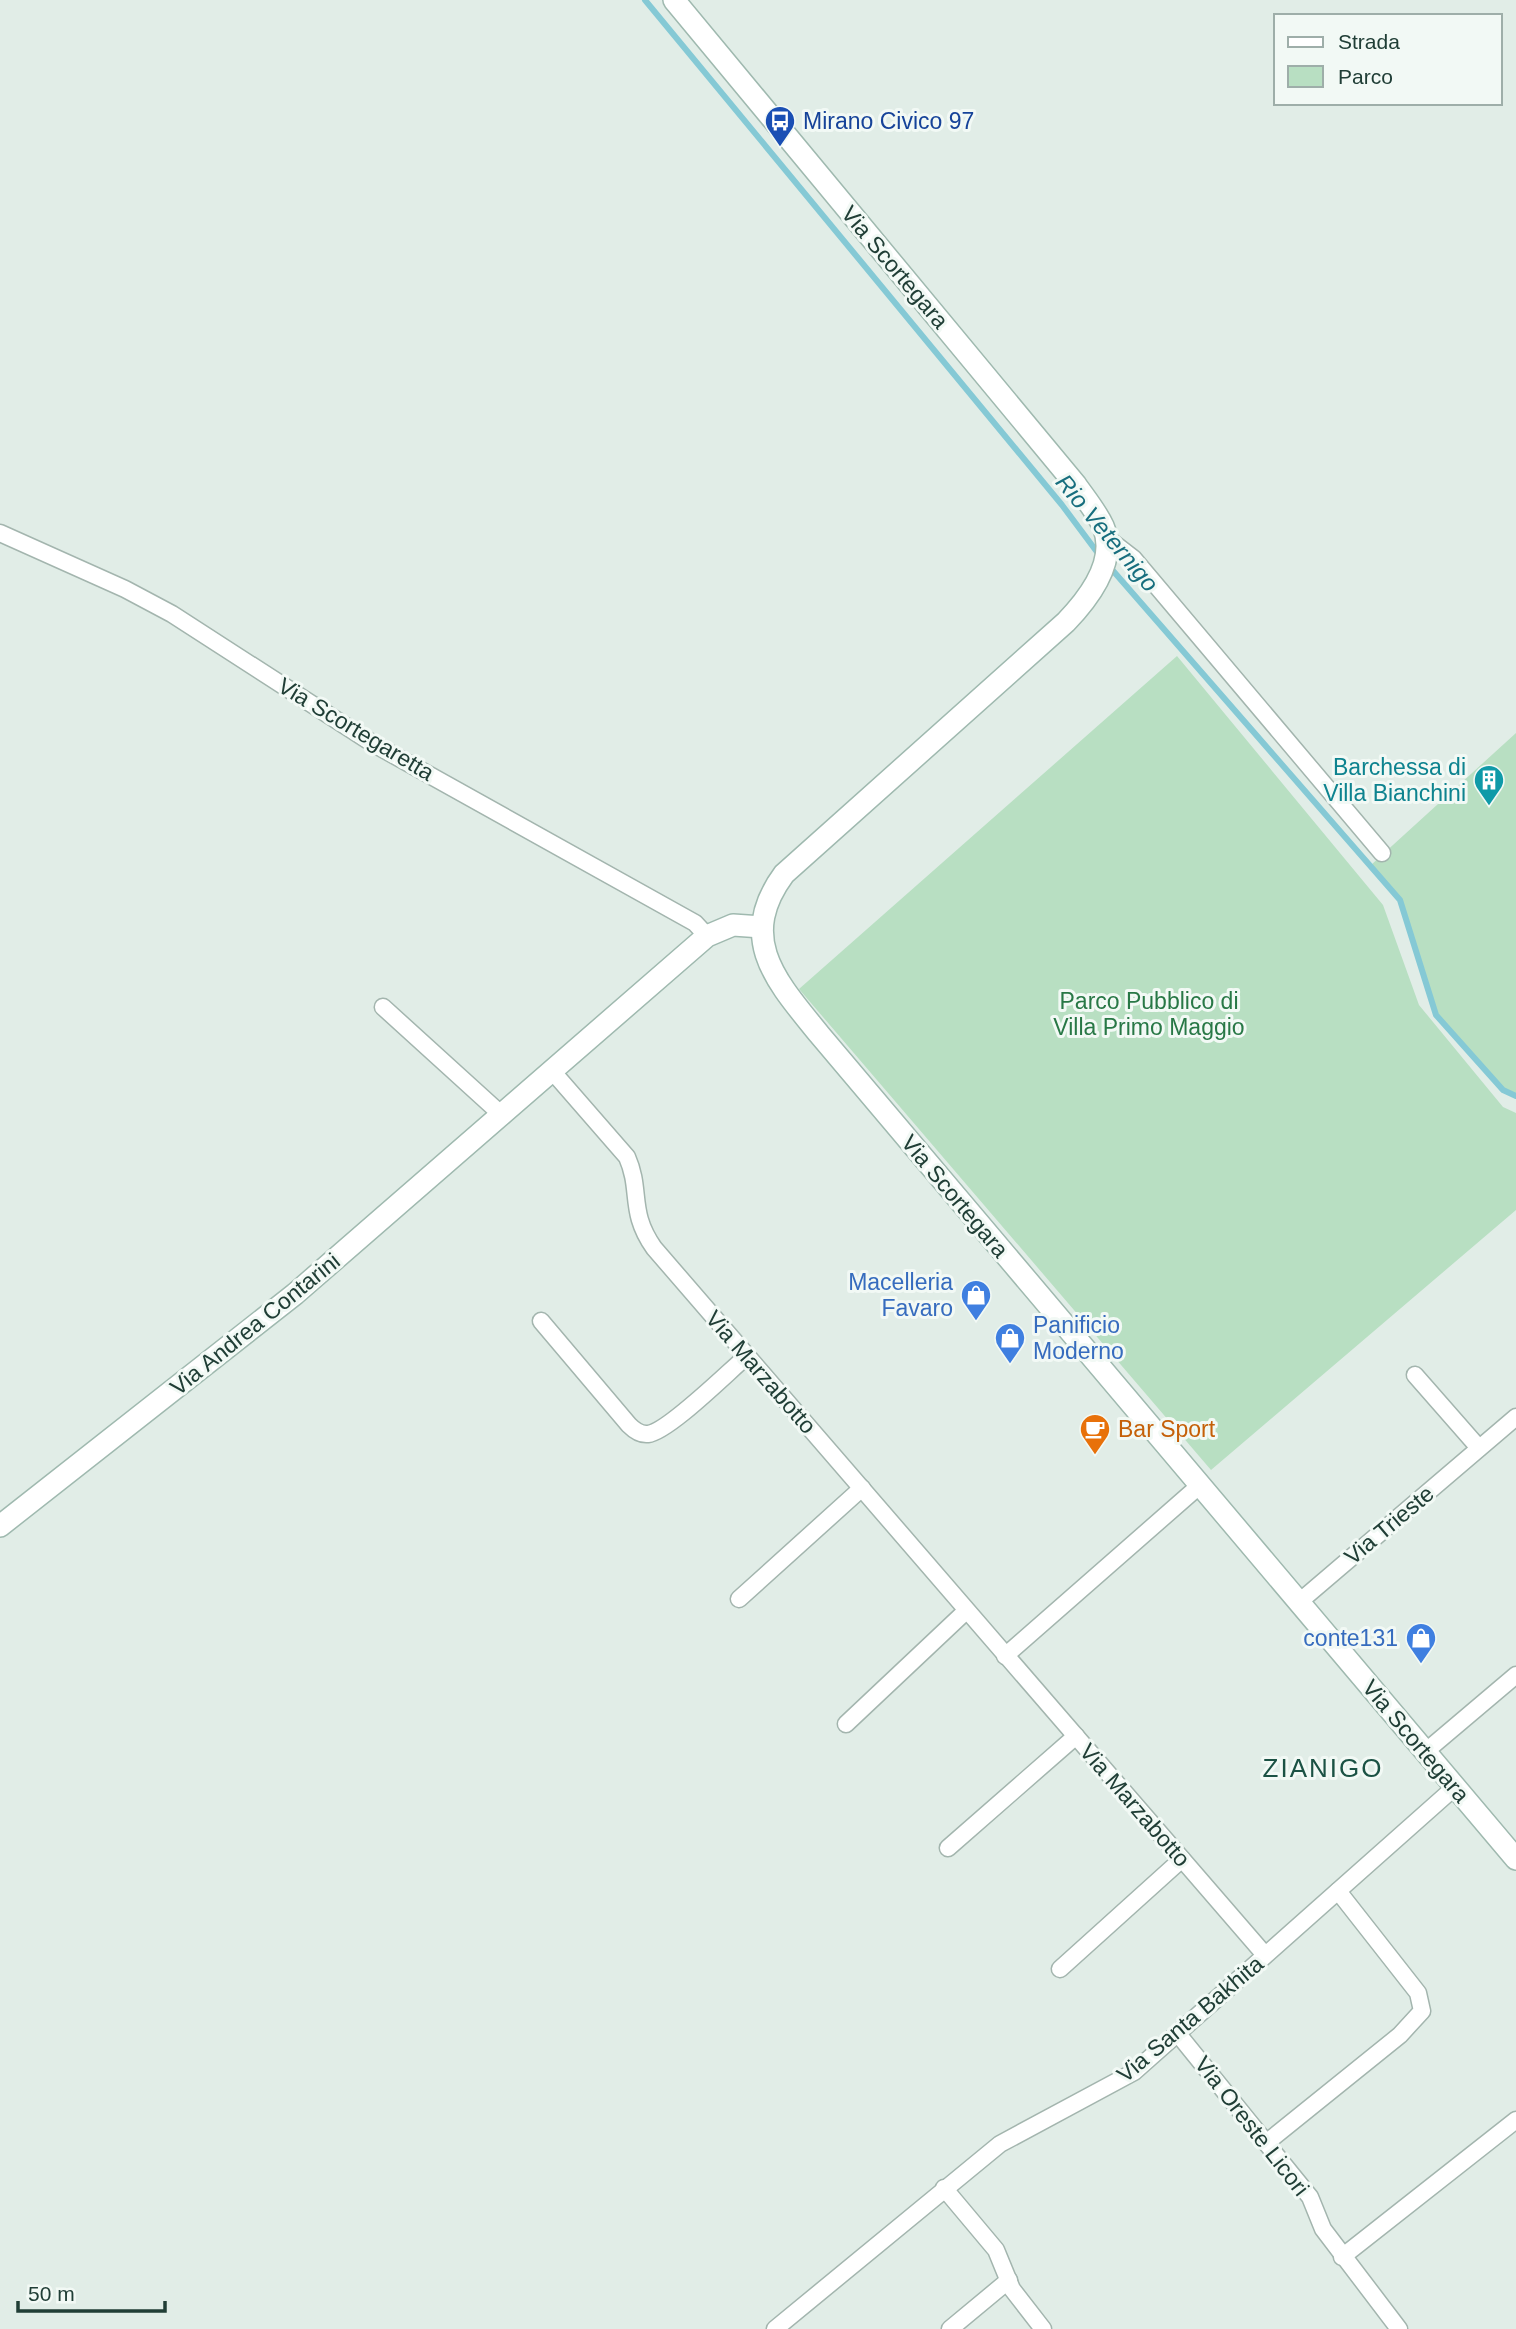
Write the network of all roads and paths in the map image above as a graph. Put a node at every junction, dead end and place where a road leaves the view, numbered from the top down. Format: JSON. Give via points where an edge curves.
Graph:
{"nodes":[{"id":1,"x":674,"y":0,"type":"edge"},
{"id":2,"x":0,"y":533,"type":"edge"},
{"id":3,"x":1107,"y":545,"type":"junction"},
{"id":4,"x":1382,"y":853,"type":"dead end"},
{"id":5,"x":762,"y":927,"type":"junction"},
{"id":6,"x":707,"y":936,"type":"junction"},
{"id":7,"x":383,"y":1007,"type":"dead end"},
{"id":8,"x":553,"y":1072,"type":"junction"},
{"id":9,"x":503,"y":1116,"type":"junction"},
{"id":10,"x":541,"y":1321,"type":"dead end"},
{"id":11,"x":747,"y":1356,"type":"junction"},
{"id":12,"x":1415,"y":1375,"type":"dead end"},
{"id":13,"x":1516,"y":1416,"type":"edge"},
{"id":14,"x":1479,"y":1448,"type":"junction"},
{"id":15,"x":1199,"y":1486,"type":"junction"},
{"id":16,"x":862,"y":1488,"type":"junction"},
{"id":17,"x":0,"y":1526,"type":"edge"},
{"id":18,"x":739,"y":1599,"type":"dead end"},
{"id":19,"x":1298,"y":1603,"type":"junction"},
{"id":20,"x":966,"y":1611,"type":"junction"},
{"id":21,"x":1005,"y":1656,"type":"junction"},
{"id":22,"x":1516,"y":1675,"type":"edge"},
{"id":23,"x":846,"y":1724,"type":"dead end"},
{"id":24,"x":1076,"y":1736,"type":"junction"},
{"id":25,"x":1425,"y":1752,"type":"junction"},
{"id":26,"x":1455,"y":1787,"type":"junction"},
{"id":27,"x":948,"y":1848,"type":"dead end"},
{"id":28,"x":1182,"y":1859,"type":"junction"},
{"id":29,"x":1516,"y":1859,"type":"edge"},
{"id":30,"x":1338,"y":1891,"type":"junction"},
{"id":31,"x":1265,"y":1955,"type":"junction"},
{"id":32,"x":1060,"y":1969,"type":"dead end"},
{"id":33,"x":1178,"y":2034,"type":"junction"},
{"id":34,"x":1516,"y":2120,"type":"edge"},
{"id":35,"x":1266,"y":2143,"type":"junction"},
{"id":36,"x":944,"y":2188,"type":"junction"},
{"id":37,"x":1342,"y":2257,"type":"junction"},
{"id":38,"x":1009,"y":2280,"type":"junction"},
{"id":39,"x":775,"y":2329,"type":"edge"},
{"id":40,"x":950,"y":2329,"type":"edge"},
{"id":41,"x":1043,"y":2329,"type":"edge"},
{"id":42,"x":1399,"y":2329,"type":"edge"}],
"edges":[{"from":1,"to":3,"type":"street","name":"Via Scortegara","via":[[1076,485],[1102,525]]},
{"from":2,"to":6,"type":"street","name":"Via Scortegaretta","via":[[172,614],[372,743],[695,923]]},
{"from":3,"to":4,"type":"street","name":"Via Scortegara","via":[[1133,558]]},
{"from":3,"to":5,"type":"street","name":"Via Scortegara","via":[[1099,577],[1066,622],[783,874],[768,899]]},
{"from":5,"to":6,"type":"street","name":"Via Andrea Contarini","via":[[733,925]]},
{"from":5,"to":15,"type":"street","name":"Via Scortegara","via":[[775,979]]},
{"from":6,"to":8,"type":"street","name":"Via Andrea Contarini"},
{"from":7,"to":9,"type":"street"},
{"from":8,"to":9,"type":"street","name":"Via Andrea Contarini"},
{"from":8,"to":11,"type":"street","name":"Via Marzabotto","via":[[626,1157],[633,1173],[636,1212],[646,1236]]},
{"from":9,"to":17,"type":"street","name":"Via Andrea Contarini","via":[[295,1294]]},
{"from":10,"to":11,"type":"street","via":[[629,1425],[643,1435],[667,1424]]},
{"from":11,"to":16,"type":"street","name":"Via Marzabotto"},
{"from":12,"to":14,"type":"street"},
{"from":13,"to":14,"type":"street","name":"Via Trieste"},
{"from":14,"to":19,"type":"street","name":"Via Trieste"},
{"from":15,"to":19,"type":"street","name":"Via Scortegara"},
{"from":15,"to":21,"type":"street"},
{"from":16,"to":18,"type":"street"},
{"from":16,"to":20,"type":"street","name":"Via Marzabotto"},
{"from":19,"to":25,"type":"street","name":"Via Scortegara"},
{"from":20,"to":21,"type":"street","name":"Via Marzabotto"},
{"from":20,"to":23,"type":"street"},
{"from":21,"to":24,"type":"street","name":"Via Marzabotto"},
{"from":22,"to":25,"type":"street"},
{"from":24,"to":27,"type":"street"},
{"from":24,"to":28,"type":"street","name":"Via Marzabotto"},
{"from":25,"to":26,"type":"street","name":"Via Scortegara"},
{"from":26,"to":29,"type":"street","name":"Via Scortegara"},
{"from":26,"to":30,"type":"street","name":"Via Santa Bakhita"},
{"from":28,"to":31,"type":"street","name":"Via Marzabotto"},
{"from":28,"to":32,"type":"street"},
{"from":30,"to":31,"type":"street","name":"Via Santa Bakhita"},
{"from":30,"to":35,"type":"street","via":[[1418,1993],[1422,2011],[1400,2035]]},
{"from":31,"to":33,"type":"street","name":"Via Santa Bakhita"},
{"from":33,"to":35,"type":"street","name":"Via Oreste Licori"},
{"from":33,"to":36,"type":"street","name":"Via Santa Bakhita","via":[[1123,2079],[1022,2130]]},
{"from":34,"to":37,"type":"street"},
{"from":35,"to":37,"type":"street","name":"Via Oreste Licori","via":[[1310,2197],[1323,2229]]},
{"from":36,"to":38,"type":"street","via":[[996,2250]]},
{"from":36,"to":39,"type":"street","name":"Via Santa Bakhita"},
{"from":37,"to":42,"type":"street","name":"Via Oreste Licori"},
{"from":38,"to":40,"type":"street"},
{"from":38,"to":41,"type":"street"}]}
